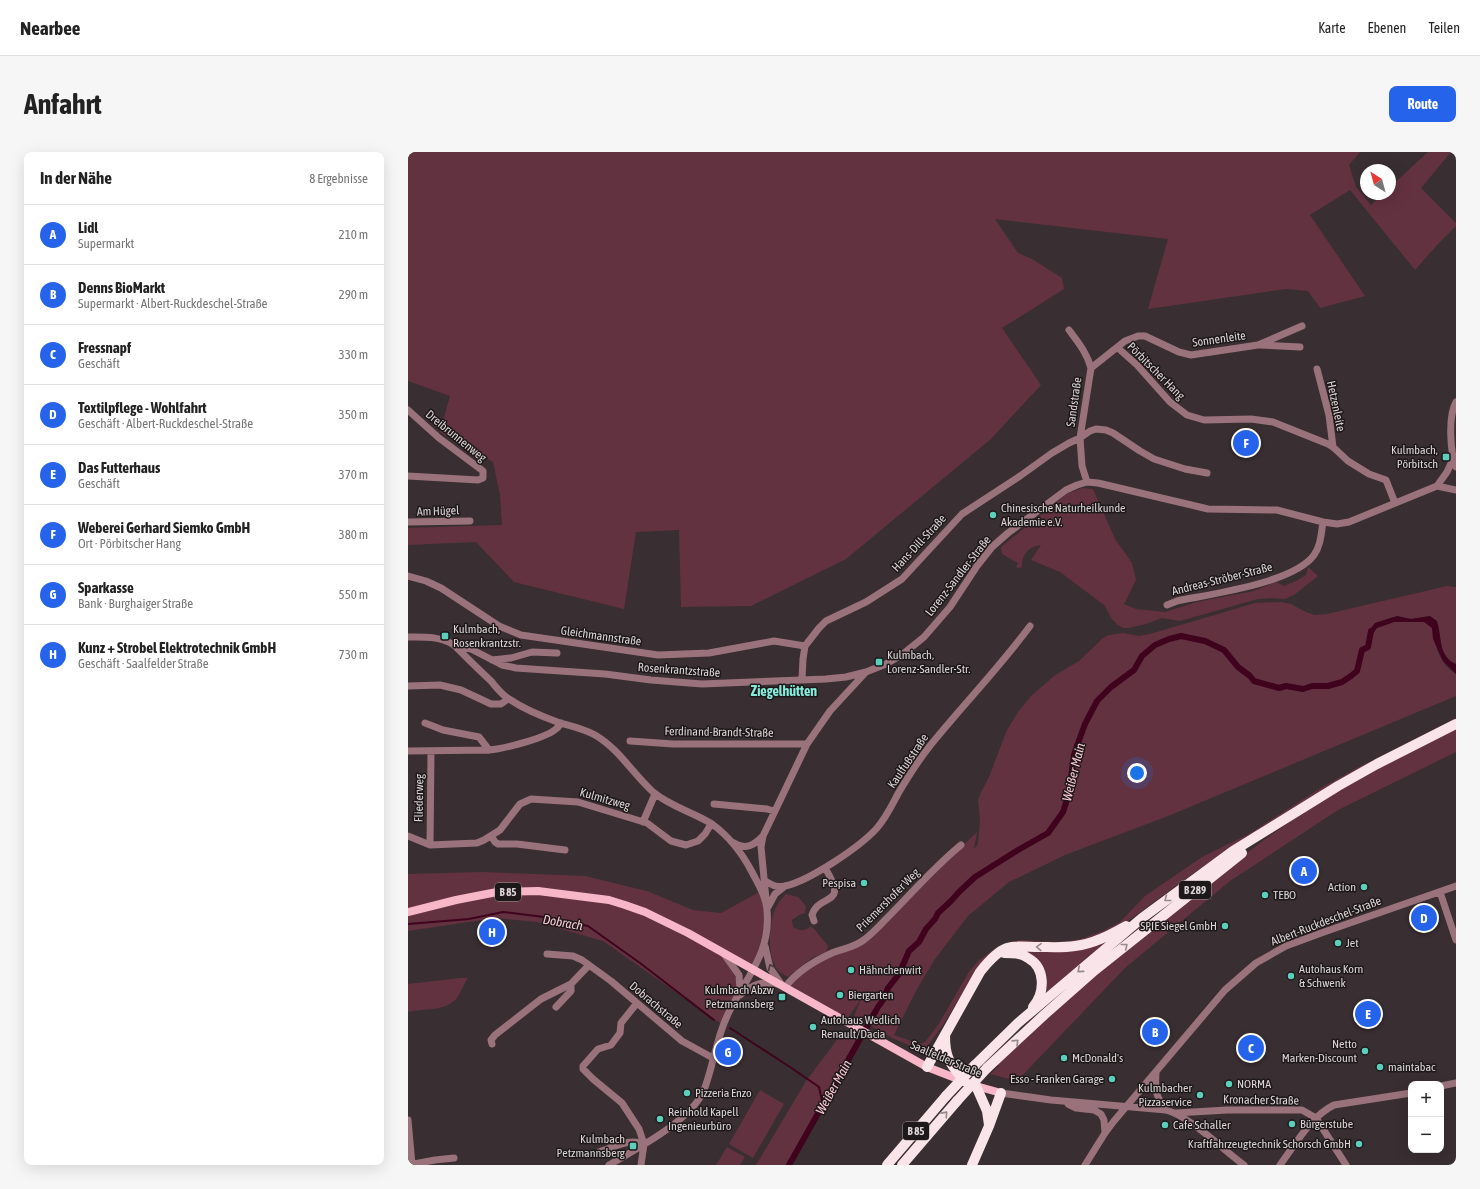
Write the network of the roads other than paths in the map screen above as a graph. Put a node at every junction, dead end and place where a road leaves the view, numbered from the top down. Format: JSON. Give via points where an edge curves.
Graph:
{"nodes":[{"id":1,"x":1302,"y":326,"type":"dead end"},
{"id":2,"x":1069,"y":330,"type":"dead end"},
{"id":3,"x":1258,"y":345,"type":"junction"},
{"id":4,"x":1300,"y":347,"type":"dead end"},
{"id":5,"x":1118,"y":348,"type":"junction"},
{"id":6,"x":1090,"y":368,"type":"junction"},
{"id":7,"x":1316,"y":369,"type":"dead end"},
{"id":8,"x":1456,"y":402,"type":"edge"},
{"id":9,"x":408,"y":410,"type":"edge"},
{"id":10,"x":1080,"y":438,"type":"junction"},
{"id":11,"x":1333,"y":447,"type":"junction"},
{"id":12,"x":1453,"y":459,"type":"junction"},
{"id":13,"x":1456,"y":467,"type":"edge"},
{"id":14,"x":1206,"y":472,"type":"dead end"},
{"id":15,"x":408,"y":476,"type":"edge"},
{"id":16,"x":1087,"y":482,"type":"junction"},
{"id":17,"x":1437,"y":486,"type":"junction"},
{"id":18,"x":1456,"y":490,"type":"edge"},
{"id":19,"x":1396,"y":503,"type":"junction"},
{"id":20,"x":470,"y":521,"type":"dead end"},
{"id":21,"x":408,"y":522,"type":"edge"},
{"id":22,"x":1323,"y":522,"type":"junction"},
{"id":23,"x":408,"y":576,"type":"edge"},
{"id":24,"x":1167,"y":605,"type":"dead end"},
{"id":25,"x":1030,"y":626,"type":"dead end"},
{"id":26,"x":408,"y":637,"type":"edge"},
{"id":27,"x":454,"y":645,"type":"junction"},
{"id":28,"x":805,"y":646,"type":"junction"},
{"id":29,"x":557,"y":653,"type":"dead end"},
{"id":30,"x":491,"y":660,"type":"junction"},
{"id":31,"x":866,"y":672,"type":"junction"},
{"id":32,"x":802,"y":680,"type":"junction"},
{"id":33,"x":408,"y":686,"type":"edge"},
{"id":34,"x":508,"y":699,"type":"junction"},
{"id":35,"x":425,"y":723,"type":"dead end"},
{"id":36,"x":561,"y":723,"type":"junction"},
{"id":37,"x":1456,"y":724,"type":"edge"},
{"id":38,"x":630,"y":741,"type":"dead end"},
{"id":39,"x":807,"y":744,"type":"junction"},
{"id":40,"x":488,"y":750,"type":"junction"},
{"id":41,"x":408,"y":751,"type":"edge"},
{"id":42,"x":430,"y":751,"type":"junction"},
{"id":43,"x":655,"y":794,"type":"junction"},
{"id":44,"x":714,"y":804,"type":"dead end"},
{"id":45,"x":774,"y":811,"type":"junction"},
{"id":46,"x":1297,"y":812,"type":"junction"},
{"id":47,"x":643,"y":822,"type":"junction"},
{"id":48,"x":712,"y":824,"type":"junction"},
{"id":49,"x":408,"y":836,"type":"edge"},
{"id":50,"x":491,"y":836,"type":"junction"},
{"id":51,"x":763,"y":836,"type":"junction"},
{"id":52,"x":733,"y":843,"type":"junction"},
{"id":53,"x":430,"y":845,"type":"junction"},
{"id":54,"x":961,"y":845,"type":"dead end"},
{"id":55,"x":565,"y":850,"type":"dead end"},
{"id":56,"x":825,"y":868,"type":"junction"},
{"id":57,"x":762,"y":883,"type":"junction"},
{"id":58,"x":786,"y":886,"type":"junction"},
{"id":59,"x":1456,"y":886,"type":"edge"},
{"id":60,"x":1440,"y":892,"type":"junction"},
{"id":61,"x":767,"y":909,"type":"junction"},
{"id":62,"x":408,"y":912,"type":"edge"},
{"id":63,"x":1142,"y":918,"type":"junction"},
{"id":64,"x":814,"y":921,"type":"dead end"},
{"id":65,"x":1456,"y":940,"type":"edge"},
{"id":66,"x":765,"y":946,"type":"junction"},
{"id":67,"x":999,"y":953,"type":"junction"},
{"id":68,"x":547,"y":954,"type":"dead end"},
{"id":69,"x":724,"y":954,"type":"junction"},
{"id":70,"x":589,"y":965,"type":"junction"},
{"id":71,"x":754,"y":970,"type":"junction"},
{"id":72,"x":571,"y":984,"type":"junction"},
{"id":73,"x":783,"y":986,"type":"junction"},
{"id":74,"x":740,"y":990,"type":"junction"},
{"id":75,"x":736,"y":999,"type":"junction"},
{"id":76,"x":637,"y":1003,"type":"junction"},
{"id":77,"x":556,"y":1007,"type":"dead end"},
{"id":78,"x":1018,"y":1023,"type":"junction"},
{"id":79,"x":946,"y":1033,"type":"junction"},
{"id":80,"x":492,"y":1044,"type":"dead end"},
{"id":81,"x":713,"y":1058,"type":"junction"},
{"id":82,"x":927,"y":1066,"type":"junction"},
{"id":83,"x":1156,"y":1072,"type":"junction"},
{"id":84,"x":964,"y":1081,"type":"junction"},
{"id":85,"x":1456,"y":1083,"type":"edge"},
{"id":86,"x":1444,"y":1085,"type":"edge"},
{"id":87,"x":976,"y":1086,"type":"junction"},
{"id":88,"x":1001,"y":1093,"type":"junction"},
{"id":89,"x":1408,"y":1093,"type":"edge"},
{"id":90,"x":1064,"y":1102,"type":"junction"},
{"id":91,"x":1126,"y":1107,"type":"junction"},
{"id":92,"x":1166,"y":1110,"type":"junction"},
{"id":93,"x":1176,"y":1113,"type":"junction"},
{"id":94,"x":1316,"y":1118,"type":"junction"},
{"id":95,"x":408,"y":1120,"type":"edge"},
{"id":96,"x":989,"y":1126,"type":"junction"},
{"id":97,"x":1105,"y":1132,"type":"junction"},
{"id":98,"x":644,"y":1144,"type":"junction"},
{"id":99,"x":599,"y":1152,"type":"dead end"},
{"id":100,"x":454,"y":1158,"type":"dead end"},
{"id":101,"x":410,"y":1164,"type":"edge"},
{"id":102,"x":609,"y":1165,"type":"edge"},
{"id":103,"x":641,"y":1165,"type":"edge"},
{"id":104,"x":887,"y":1165,"type":"edge"},
{"id":105,"x":902,"y":1165,"type":"edge"},
{"id":106,"x":972,"y":1165,"type":"edge"},
{"id":107,"x":1085,"y":1165,"type":"edge"},
{"id":108,"x":1244,"y":1165,"type":"edge"},
{"id":109,"x":1280,"y":1165,"type":"edge"},
{"id":110,"x":1346,"y":1165,"type":"edge"}],
"edges":[{"from":1,"to":3,"type":"street","name":"Sonnenleite"},
{"from":2,"to":6,"type":"street","name":"Sandstraße","via":[[1080,344]]},
{"from":3,"to":4,"type":"street"},
{"from":3,"to":5,"type":"street","name":"Sonnenleite","via":[[1191,355],[1145,336],[1138,336],[1125,341]]},
{"from":5,"to":6,"type":"street","name":"Pörbitscher Hang"},
{"from":5,"to":11,"type":"street","name":"Pörbitscher Hang","via":[[1170,402],[1187,415],[1204,420],[1251,419],[1273,422]]},
{"from":6,"to":10,"type":"street","name":"Sandstraße"},
{"from":7,"to":11,"type":"street","name":"Hetzenleite","via":[[1329,416]]},
{"from":8,"to":12,"type":"street","via":[[1451,420]]},
{"from":9,"to":15,"type":"street","name":"Dreibrunnenweg","via":[[439,438],[483,471],[483,478],[478,480]]},
{"from":10,"to":14,"type":"street","name":"Hans-Dill-Straße","via":[[1096,429],[1106,430],[1154,459],[1185,469]]},
{"from":10,"to":16,"type":"street","name":"Sandstraße","via":[[1082,466]]},
{"from":10,"to":28,"type":"street","name":"Hans-Dill-Straße","via":[[1052,453],[967,511],[952,523],[902,579],[866,602],[826,621]]},
{"from":11,"to":19,"type":"street","name":"Pörbitscher Hang","via":[[1348,461],[1369,474],[1386,480]]},
{"from":12,"to":13,"type":"street"},
{"from":12,"to":17,"type":"street"},
{"from":16,"to":22,"type":"street","via":[[1208,509],[1277,510]]},
{"from":16,"to":31,"type":"street","name":"Lorenz-Sandler-Straße","via":[[1066,490],[1008,532],[992,547],[950,607],[924,637],[903,654]]},
{"from":17,"to":18,"type":"street"},
{"from":17,"to":19,"type":"street"},
{"from":19,"to":22,"type":"street","via":[[1349,522]]},
{"from":20,"to":21,"type":"street","name":"Am Hügel"},
{"from":22,"to":24,"type":"street","name":"Andreas-Ströber-Straße","via":[[1319,546],[1309,561],[1299,568],[1257,584]]},
{"from":23,"to":28,"type":"street","name":"Gleichmannstraße","via":[[441,588],[508,631],[529,636],[658,655],[709,653],[774,641]]},
{"from":25,"to":56,"type":"street","name":"Kaulfußstraße","via":[[929,747],[877,828]]},
{"from":26,"to":27,"type":"street","name":"Rosenkrantzstraße","via":[[435,638]]},
{"from":27,"to":30,"type":"street","name":"Rosenkrantzstraße","via":[[471,649]]},
{"from":27,"to":34,"type":"street"},
{"from":28,"to":32,"type":"street","name":"Hans-Dill-Straße"},
{"from":29,"to":30,"type":"street","via":[[532,652],[512,658]]},
{"from":30,"to":32,"type":"street","name":"Rosenkrantzstraße","via":[[516,668],[702,684]]},
{"from":31,"to":32,"type":"street","name":"Rosenkrantzstraße","via":[[846,677]]},
{"from":31,"to":39,"type":"street","name":"Lorenz-Sandler-Straße","via":[[830,711]]},
{"from":33,"to":34,"type":"street","via":[[440,685],[461,690],[491,704],[501,704]]},
{"from":34,"to":36,"type":"street"},
{"from":35,"to":40,"type":"street","via":[[443,730],[479,737]]},
{"from":36,"to":40,"type":"street","via":[[557,729],[540,737],[501,749]]},
{"from":36,"to":43,"type":"street","via":[[594,734],[611,746]]},
{"from":37,"to":46,"type":"highway","number":"B 289","via":[[1377,764]]},
{"from":38,"to":39,"type":"street","name":"Ferdinand-Brandt-Straße","via":[[673,744]]},
{"from":39,"to":45,"type":"street","name":"Lorenz-Sandler-Straße"},
{"from":40,"to":42,"type":"street"},
{"from":41,"to":42,"type":"street"},
{"from":42,"to":53,"type":"street","name":"Fliederweg"},
{"from":43,"to":47,"type":"street"},
{"from":43,"to":48,"type":"street"},
{"from":44,"to":45,"type":"street"},
{"from":45,"to":51,"type":"street","name":"Lorenz-Sandler-Straße"},
{"from":46,"to":63,"type":"highway","number":"B 289","one_way":true,"via":[[1233,851]]},
{"from":105,"to":46,"type":"highway","number":"B 289","one_way":true,"bridge":true,"via":[[987,1068],[1044,1014],[1237,856]]},
{"from":47,"to":48,"type":"street","name":"Kulmitzweg","via":[[671,841],[686,845],[698,841]]},
{"from":47,"to":50,"type":"street","name":"Kulmitzweg","via":[[578,802],[531,799],[520,804],[507,822]]},
{"from":48,"to":52,"type":"street"},
{"from":49,"to":53,"type":"street","name":"Kulmitzweg"},
{"from":50,"to":53,"type":"street","name":"Kulmitzweg","via":[[477,843]]},
{"from":50,"to":55,"type":"street","via":[[498,844]]},
{"from":51,"to":52,"type":"street","via":[[755,844],[747,847]]},
{"from":51,"to":57,"type":"street","name":"Lorenz-Sandler-Straße"},
{"from":52,"to":57,"type":"street"},
{"from":54,"to":73,"type":"street","name":"Priemershofer Weg","via":[[942,860],[865,939],[850,948],[817,960]]},
{"from":56,"to":58,"type":"street","name":"Kaulfußstraße"},
{"from":56,"to":64,"type":"street","via":[[835,886],[834,894],[816,907],[812,915]]},
{"from":57,"to":58,"type":"street"},
{"from":57,"to":61,"type":"street","name":"Lorenz-Sandler-Straße"},
{"from":58,"to":61,"type":"street","name":"Kaulfußstraße","via":[[775,894]]},
{"from":59,"to":60,"type":"street","name":"Albert-Ruckdeschel-Straße"},
{"from":60,"to":65,"type":"street"},
{"from":60,"to":83,"type":"street","name":"Albert-Ruckdeschel-Straße","via":[[1286,946],[1256,963],[1225,990]]},
{"from":61,"to":66,"type":"street","name":"Lorenz-Sandler-Straße"},
{"from":62,"to":69,"type":"main road","name":"Saalfelder Straße","number":"B 85","via":[[497,892],[538,891],[609,900],[645,912]]},
{"from":63,"to":67,"type":"highway","one_way":true,"via":[[1094,942],[1056,948],[1017,946],[1006,948]]},
{"from":63,"to":78,"type":"highway","number":"B 289","one_way":true},
{"from":66,"to":71,"type":"street"},
{"from":73,"to":66,"type":"street","one_way":true,"via":[[770,968]]},
{"from":67,"to":78,"type":"highway","via":[[1014,953],[1030,958],[1040,972],[1041,993],[1036,1004]]},
{"from":67,"to":79,"type":"highway","via":[[980,972]]},
{"from":68,"to":70,"type":"street","name":"Dobrachstraße","via":[[573,956]]},
{"from":69,"to":71,"type":"main road","name":"Saalfelder Straße","number":"B 85"},
{"from":69,"to":74,"type":"street","via":[[739,975]]},
{"from":70,"to":72,"type":"street"},
{"from":70,"to":76,"type":"street","name":"Dobrachstraße"},
{"from":71,"to":73,"type":"main road","name":"Saalfelder Straße","number":"B 85"},
{"from":71,"to":74,"type":"street"},
{"from":72,"to":77,"type":"street","via":[[571,991]]},
{"from":72,"to":80,"type":"street","via":[[541,999],[495,1035],[491,1040]]},
{"from":73,"to":75,"type":"street","via":[[764,982],[756,984]]},
{"from":73,"to":82,"type":"main road","name":"Saalfelder Straße","number":"B 85"},
{"from":74,"to":75,"type":"street"},
{"from":75,"to":81,"type":"street","via":[[719,1033]]},
{"from":76,"to":81,"type":"street","name":"Dobrachstraße","via":[[682,1041]]},
{"from":76,"to":98,"type":"street","via":[[621,1023],[620,1033],[611,1045],[598,1049],[583,1069],[622,1103],[639,1129]]},
{"from":78,"to":104,"type":"highway","number":"B 85","bridge":true,"via":[[975,1064]]},
{"from":79,"to":82,"type":"highway"},
{"from":79,"to":84,"type":"highway","via":[[945,1048],[949,1062]]},
{"from":81,"to":98,"type":"street","via":[[703,1092],[690,1110]]},
{"from":82,"to":84,"type":"main road","name":"Saalfelder Straße","number":"B 85"},
{"from":83,"to":91,"type":"street","name":"Albert-Ruckdeschel-Straße"},
{"from":83,"to":92,"type":"street","via":[[1158,1100]]},
{"from":84,"to":87,"type":"main road","name":"Saalfelder Straße","number":"B 85"},
{"from":85,"to":86,"type":"street"},
{"from":87,"to":88,"type":"main road","name":"Saalfelder Straße","number":"B 85"},
{"from":87,"to":96,"type":"highway","via":[[987,1111]]},
{"from":88,"to":90,"type":"street","name":"Saalfelder Straße"},
{"from":88,"to":96,"type":"highway"},
{"from":89,"to":94,"type":"street","via":[[1334,1105]]},
{"from":90,"to":91,"type":"street","name":"Saalfelder Straße"},
{"from":90,"to":97,"type":"street","via":[[1076,1108],[1094,1110],[1101,1114]]},
{"from":91,"to":92,"type":"street"},
{"from":91,"to":97,"type":"street","name":"Albert-Ruckdeschel-Straße"},
{"from":92,"to":93,"type":"street"},
{"from":93,"to":94,"type":"street","name":"Kronacher Straße","via":[[1302,1110]]},
{"from":93,"to":108,"type":"street"},
{"from":94,"to":109,"type":"street"},
{"from":94,"to":110,"type":"street"},
{"from":95,"to":101,"type":"street"},
{"from":96,"to":106,"type":"highway"},
{"from":97,"to":107,"type":"street","name":"Albert-Ruckdeschel-Straße"},
{"from":98,"to":99,"type":"street","via":[[637,1141],[626,1142]]},
{"from":98,"to":102,"type":"street"},
{"from":98,"to":103,"type":"street"},
{"from":100,"to":101,"type":"street"}]}
